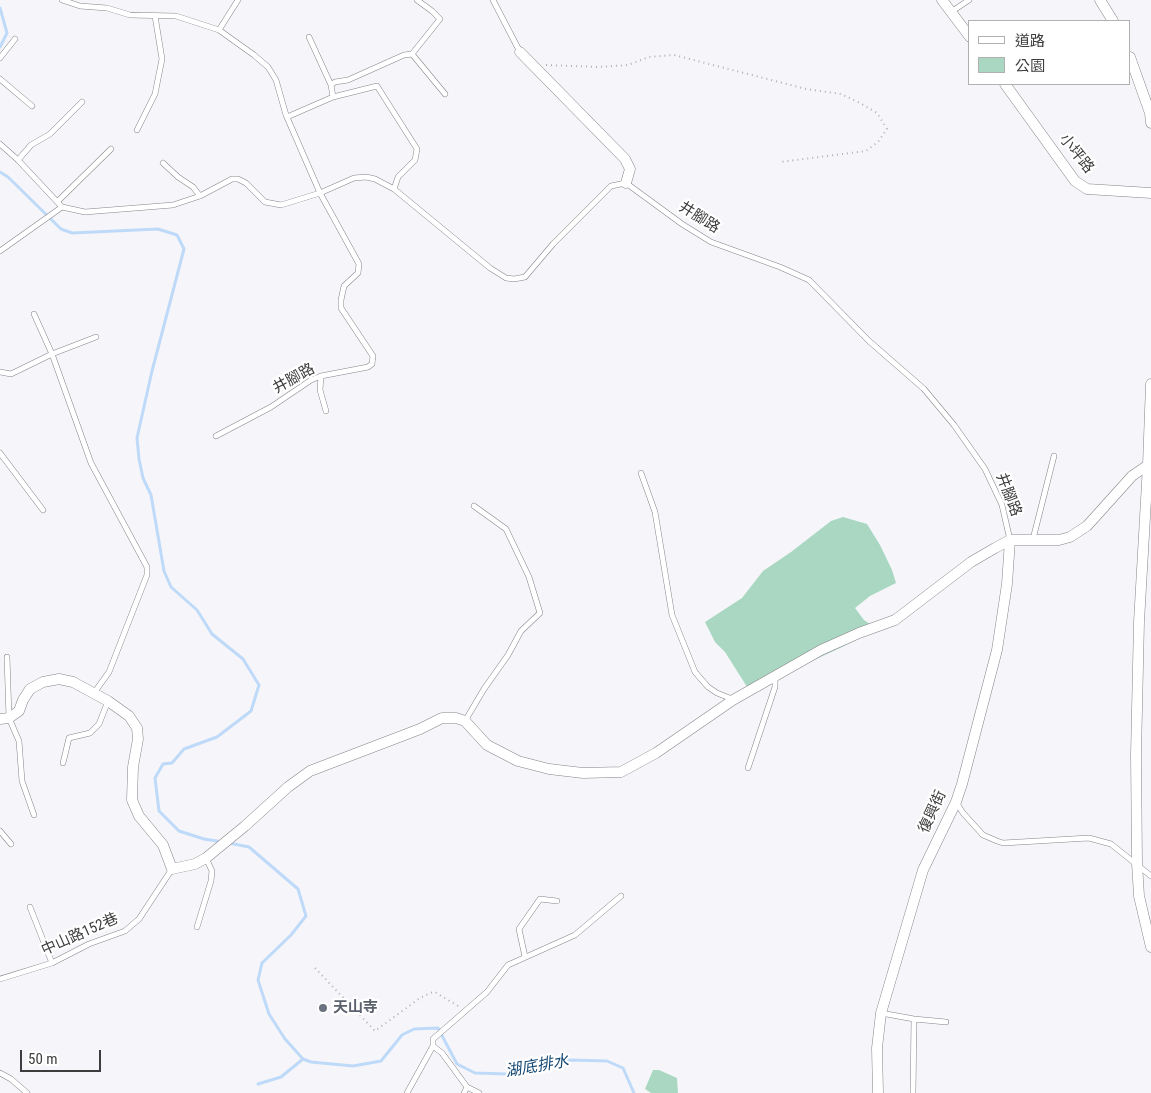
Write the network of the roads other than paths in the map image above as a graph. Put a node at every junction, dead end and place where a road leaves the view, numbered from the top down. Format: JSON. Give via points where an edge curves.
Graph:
{"nodes":[{"id":1,"x":62,"y":0,"type":"edge"},
{"id":2,"x":238,"y":0,"type":"edge"},
{"id":3,"x":417,"y":0,"type":"edge"},
{"id":4,"x":493,"y":0,"type":"edge"},
{"id":5,"x":942,"y":0,"type":"edge"},
{"id":6,"x":968,"y":0,"type":"edge"},
{"id":7,"x":1100,"y":0,"type":"edge"},
{"id":8,"x":951,"y":12,"type":"junction"},
{"id":9,"x":155,"y":16,"type":"junction"},
{"id":10,"x":1112,"y":20,"type":"edge"},
{"id":11,"x":219,"y":30,"type":"junction"},
{"id":12,"x":968,"y":34,"type":"edge"},
{"id":13,"x":309,"y":37,"type":"dead end"},
{"id":14,"x":15,"y":39,"type":"dead end"},
{"id":15,"x":520,"y":52,"type":"joint"},
{"id":16,"x":412,"y":54,"type":"junction"},
{"id":17,"x":0,"y":58,"type":"edge"},
{"id":18,"x":1131,"y":60,"type":"edge"},
{"id":19,"x":0,"y":79,"type":"edge"},
{"id":20,"x":330,"y":84,"type":"junction"},
{"id":21,"x":1006,"y":85,"type":"edge"},
{"id":22,"x":445,"y":94,"type":"dead end"},
{"id":23,"x":333,"y":97,"type":"junction"},
{"id":24,"x":82,"y":102,"type":"dead end"},
{"id":25,"x":32,"y":106,"type":"dead end"},
{"id":26,"x":287,"y":117,"type":"junction"},
{"id":27,"x":1151,"y":122,"type":"edge"},
{"id":28,"x":137,"y":130,"type":"dead end"},
{"id":29,"x":0,"y":144,"type":"edge"},
{"id":30,"x":111,"y":149,"type":"dead end"},
{"id":31,"x":18,"y":160,"type":"junction"},
{"id":32,"x":163,"y":163,"type":"dead end"},
{"id":33,"x":626,"y":183,"type":"junction"},
{"id":34,"x":394,"y":189,"type":"junction"},
{"id":35,"x":320,"y":192,"type":"junction"},
{"id":36,"x":1151,"y":193,"type":"edge"},
{"id":37,"x":200,"y":196,"type":"junction"},
{"id":38,"x":58,"y":201,"type":"junction"},
{"id":39,"x":62,"y":207,"type":"junction"},
{"id":40,"x":0,"y":251,"type":"edge"},
{"id":41,"x":34,"y":314,"type":"dead end"},
{"id":42,"x":96,"y":337,"type":"dead end"},
{"id":43,"x":52,"y":354,"type":"junction"},
{"id":44,"x":0,"y":372,"type":"edge"},
{"id":45,"x":321,"y":376,"type":"junction"},
{"id":46,"x":1151,"y":384,"type":"edge"},
{"id":47,"x":326,"y":411,"type":"dead end"},
{"id":48,"x":216,"y":436,"type":"dead end"},
{"id":49,"x":0,"y":453,"type":"edge"},
{"id":50,"x":1054,"y":456,"type":"dead end"},
{"id":51,"x":1150,"y":463,"type":"edge"},
{"id":52,"x":641,"y":473,"type":"dead end"},
{"id":53,"x":474,"y":506,"type":"dead end"},
{"id":54,"x":43,"y":510,"type":"dead end"},
{"id":55,"x":1033,"y":539,"type":"junction"},
{"id":56,"x":1010,"y":540,"type":"junction"},
{"id":57,"x":7,"y":657,"type":"dead end"},
{"id":58,"x":776,"y":676,"type":"junction"},
{"id":59,"x":94,"y":694,"type":"junction"},
{"id":60,"x":732,"y":700,"type":"junction"},
{"id":61,"x":108,"y":701,"type":"junction"},
{"id":62,"x":4,"y":719,"type":"edge"},
{"id":63,"x":465,"y":721,"type":"junction"},
{"id":64,"x":63,"y":762,"type":"dead end"},
{"id":65,"x":748,"y":768,"type":"dead end"},
{"id":66,"x":956,"y":802,"type":"junction"},
{"id":67,"x":34,"y":815,"type":"dead end"},
{"id":68,"x":0,"y":831,"type":"edge"},
{"id":69,"x":11,"y":844,"type":"dead end"},
{"id":70,"x":206,"y":858,"type":"junction"},
{"id":71,"x":1137,"y":863,"type":"junction"},
{"id":72,"x":172,"y":868,"type":"junction"},
{"id":73,"x":1151,"y":876,"type":"edge"},
{"id":74,"x":621,"y":896,"type":"dead end"},
{"id":75,"x":557,"y":901,"type":"dead end"},
{"id":76,"x":30,"y":907,"type":"dead end"},
{"id":77,"x":197,"y":927,"type":"dead end"},
{"id":78,"x":1151,"y":948,"type":"edge"},
{"id":79,"x":525,"y":957,"type":"junction"},
{"id":80,"x":52,"y":963,"type":"junction"},
{"id":81,"x":0,"y":979,"type":"edge"},
{"id":82,"x":882,"y":1013,"type":"junction"},
{"id":83,"x":914,"y":1019,"type":"junction"},
{"id":84,"x":946,"y":1022,"type":"dead end"},
{"id":85,"x":432,"y":1046,"type":"junction"},
{"id":86,"x":0,"y":1074,"type":"edge"},
{"id":87,"x":467,"y":1087,"type":"junction"},
{"id":88,"x":26,"y":1093,"type":"edge"},
{"id":89,"x":407,"y":1093,"type":"edge"},
{"id":90,"x":464,"y":1093,"type":"edge"},
{"id":91,"x":479,"y":1093,"type":"edge"},
{"id":92,"x":878,"y":1093,"type":"edge"},
{"id":93,"x":913,"y":1093,"type":"edge"}],
"edges":[{"from":1,"to":9,"type":"lane","name":"井腳路","via":[[130,15]]},
{"from":2,"to":11,"type":"lane"},
{"from":3,"to":16,"type":"lane","via":[[440,19]]},
{"from":4,"to":15,"type":"lane"},
{"from":5,"to":8,"type":"street"},
{"from":6,"to":8,"type":"lane"},
{"from":7,"to":10,"type":"street"},
{"from":8,"to":12,"type":"street"},
{"from":9,"to":11,"type":"lane","name":"井腳路","via":[[176,16]]},
{"from":9,"to":28,"type":"lane","via":[[162,59],[155,94]]},
{"from":11,"to":26,"type":"lane","name":"井腳路","via":[[268,67],[276,80]]},
{"from":13,"to":20,"type":"lane"},
{"from":14,"to":17,"type":"lane"},
{"from":15,"to":33,"type":"street","via":[[625,159],[630,169]]},
{"from":16,"to":20,"type":"lane"},
{"from":16,"to":22,"type":"lane"},
{"from":18,"to":27,"type":"street"},
{"from":19,"to":25,"type":"lane"},
{"from":20,"to":23,"type":"lane"},
{"from":21,"to":36,"type":"street","name":"小坪路","via":[[1075,181],[1087,190]]},
{"from":23,"to":26,"type":"lane"},
{"from":23,"to":34,"type":"lane","via":[[378,86],[417,149],[415,160],[398,177]]},
{"from":24,"to":31,"type":"lane"},
{"from":26,"to":35,"type":"lane","name":"井腳路"},
{"from":29,"to":31,"type":"lane"},
{"from":30,"to":38,"type":"lane"},
{"from":31,"to":38,"type":"lane"},
{"from":32,"to":37,"type":"lane"},
{"from":33,"to":34,"type":"lane","via":[[611,186],[525,277],[514,279],[490,268]]},
{"from":33,"to":56,"type":"lane","name":"井腳路","via":[[711,242],[809,280],[869,341],[924,389],[954,425],[985,469],[1002,505]]},
{"from":34,"to":35,"type":"lane","via":[[366,177],[354,178]]},
{"from":35,"to":37,"type":"lane","via":[[281,206],[265,202],[246,183],[232,179]]},
{"from":35,"to":45,"type":"lane","name":"井腳路","via":[[359,264],[358,273],[344,286],[341,308],[373,356],[368,367]]},
{"from":37,"to":39,"type":"lane","via":[[173,204],[85,212]]},
{"from":38,"to":39,"type":"lane"},
{"from":39,"to":40,"type":"lane"},
{"from":41,"to":43,"type":"lane"},
{"from":42,"to":43,"type":"lane"},
{"from":43,"to":44,"type":"lane","via":[[11,374]]},
{"from":43,"to":59,"type":"lane","via":[[91,463],[147,567],[147,576],[109,672]]},
{"from":45,"to":47,"type":"lane","via":[[320,390]]},
{"from":45,"to":48,"type":"lane","name":"井腳路"},
{"from":46,"to":51,"type":"street"},
{"from":49,"to":54,"type":"lane"},
{"from":50,"to":55,"type":"lane"},
{"from":51,"to":55,"type":"street","via":[[1132,476],[1086,526],[1070,538]]},
{"from":51,"to":71,"type":"street","via":[[1139,622]]},
{"from":52,"to":60,"type":"lane","via":[[655,512],[672,615],[694,672],[716,694]]},
{"from":53,"to":63,"type":"lane","via":[[506,529],[529,576],[540,614],[521,631]]},
{"from":55,"to":56,"type":"street"},
{"from":56,"to":58,"type":"street","via":[[971,562],[895,620],[821,650]]},
{"from":56,"to":66,"type":"street","name":"復興街","via":[[1008,584],[997,650]]},
{"from":57,"to":62,"type":"lane"},
{"from":58,"to":60,"type":"street"},
{"from":58,"to":65,"type":"lane"},
{"from":59,"to":61,"type":"street"},
{"from":59,"to":62,"type":"street","via":[[73,682],[59,679],[43,682],[30,689],[19,711]]},
{"from":60,"to":63,"type":"street","via":[[656,753],[621,772],[583,774],[518,761],[488,745]]},
{"from":61,"to":64,"type":"lane","via":[[100,724],[90,733],[68,738]]},
{"from":61,"to":72,"type":"street","via":[[129,716],[137,728],[132,800],[139,816],[163,845]]},
{"from":62,"to":67,"type":"lane","via":[[19,741],[22,781]]},
{"from":63,"to":70,"type":"street","via":[[442,718],[310,771]]},
{"from":66,"to":71,"type":"lane","via":[[983,835],[1002,843],[1089,838],[1111,844]]},
{"from":66,"to":82,"type":"street","name":"復興街","via":[[923,870]]},
{"from":68,"to":69,"type":"lane"},
{"from":70,"to":72,"type":"street","via":[[195,864]]},
{"from":70,"to":77,"type":"lane","via":[[212,871],[211,880]]},
{"from":71,"to":73,"type":"lane"},
{"from":71,"to":78,"type":"street","via":[[1139,896]]},
{"from":72,"to":80,"type":"lane","name":"中山路152巷","via":[[139,920],[125,931],[89,944]]},
{"from":74,"to":79,"type":"lane","via":[[575,934]]},
{"from":75,"to":79,"type":"lane","via":[[540,899],[519,929]]},
{"from":76,"to":80,"type":"lane"},
{"from":79,"to":85,"type":"lane","via":[[508,965],[487,992],[432,1039]]},
{"from":80,"to":81,"type":"lane","name":"中山路152巷"},
{"from":82,"to":83,"type":"lane"},
{"from":82,"to":92,"type":"street","name":"復興街","via":[[877,1048]]},
{"from":83,"to":84,"type":"lane"},
{"from":83,"to":93,"type":"lane"},
{"from":85,"to":87,"type":"lane","via":[[442,1053]]},
{"from":85,"to":89,"type":"lane"},
{"from":86,"to":88,"type":"lane"},
{"from":87,"to":90,"type":"lane"},
{"from":87,"to":91,"type":"lane"}]}
